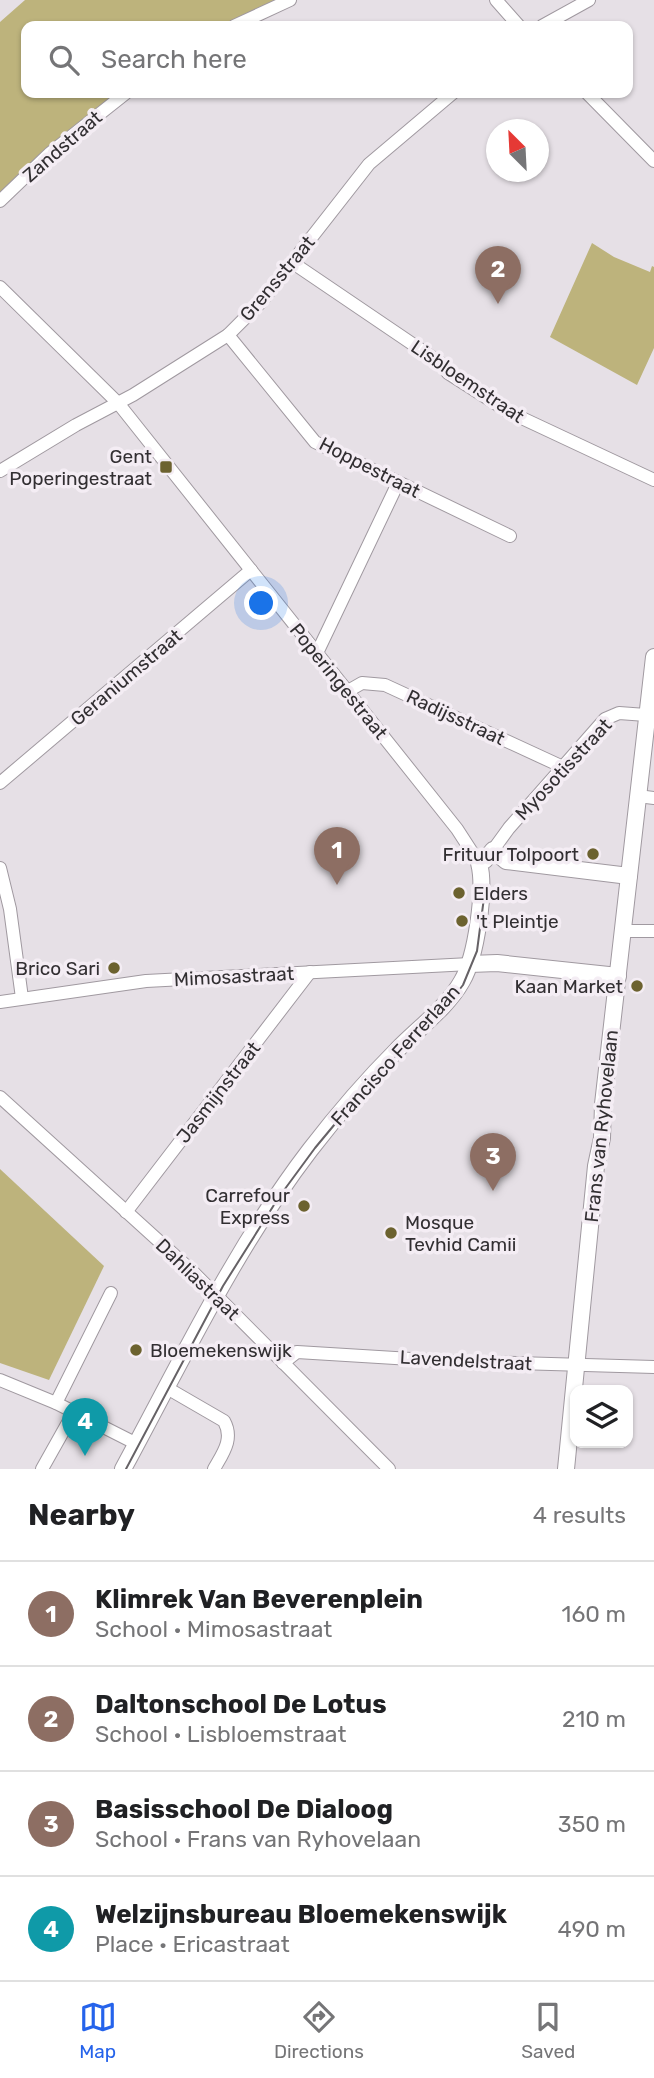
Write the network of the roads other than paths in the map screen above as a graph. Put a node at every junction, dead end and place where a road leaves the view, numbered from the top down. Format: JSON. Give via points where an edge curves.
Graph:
{"nodes":[{"id":1,"x":290,"y":0,"type":"edge"},
{"id":2,"x":496,"y":0,"type":"edge"},
{"id":3,"x":589,"y":0,"type":"edge"},
{"id":4,"x":245,"y":21,"type":"edge"},
{"id":5,"x":515,"y":21,"type":"edge"},
{"id":6,"x":551,"y":21,"type":"edge"},
{"id":7,"x":120,"y":98,"type":"edge"},
{"id":8,"x":447,"y":98,"type":"edge"},
{"id":9,"x":592,"y":98,"type":"edge"},
{"id":10,"x":654,"y":161,"type":"edge"},
{"id":11,"x":0,"y":201,"type":"edge"},
{"id":12,"x":293,"y":263,"type":"junction"},
{"id":13,"x":0,"y":287,"type":"edge"},
{"id":14,"x":228,"y":335,"type":"junction"},
{"id":15,"x":118,"y":403,"type":"junction"},
{"id":16,"x":0,"y":471,"type":"edge"},
{"id":17,"x":654,"y":480,"type":"edge"},
{"id":18,"x":398,"y":483,"type":"junction"},
{"id":19,"x":510,"y":536,"type":"dead end"},
{"id":20,"x":251,"y":570,"type":"junction"},
{"id":21,"x":317,"y":653,"type":"junction"},
{"id":22,"x":654,"y":657,"type":"edge"},
{"id":23,"x":348,"y":691,"type":"junction"},
{"id":24,"x":646,"y":715,"type":"junction"},
{"id":25,"x":563,"y":767,"type":"junction"},
{"id":26,"x":0,"y":783,"type":"edge"},
{"id":27,"x":646,"y":797,"type":"edge"},
{"id":28,"x":493,"y":850,"type":"junction"},
{"id":29,"x":479,"y":863,"type":"junction"},
{"id":30,"x":0,"y":868,"type":"edge"},
{"id":31,"x":629,"y":876,"type":"junction"},
{"id":32,"x":623,"y":931,"type":"junction"},
{"id":33,"x":654,"y":931,"type":"edge"},
{"id":34,"x":470,"y":964,"type":"junction"},
{"id":35,"x":310,"y":972,"type":"junction"},
{"id":36,"x":618,"y":976,"type":"junction"},
{"id":37,"x":22,"y":998,"type":"junction"},
{"id":38,"x":0,"y":1002,"type":"edge"},
{"id":39,"x":0,"y":1097,"type":"edge"},
{"id":40,"x":126,"y":1212,"type":"junction"},
{"id":41,"x":111,"y":1293,"type":"dead end"},
{"id":42,"x":216,"y":1296,"type":"junction"},
{"id":43,"x":283,"y":1363,"type":"junction"},
{"id":44,"x":575,"y":1364,"type":"junction"},
{"id":45,"x":654,"y":1367,"type":"edge"},
{"id":46,"x":0,"y":1380,"type":"edge"},
{"id":47,"x":167,"y":1388,"type":"junction"},
{"id":48,"x":56,"y":1403,"type":"junction"},
{"id":49,"x":74,"y":1412,"type":"junction"},
{"id":50,"x":137,"y":1444,"type":"junction"},
{"id":51,"x":43,"y":1469,"type":"edge"},
{"id":52,"x":124,"y":1469,"type":"edge"},
{"id":53,"x":214,"y":1469,"type":"edge"},
{"id":54,"x":389,"y":1469,"type":"edge"},
{"id":55,"x":566,"y":1469,"type":"edge"}],
"edges":[{"from":1,"to":4,"type":"street"},
{"from":2,"to":5,"type":"street"},
{"from":3,"to":6,"type":"street"},
{"from":7,"to":11,"type":"street","name":"Zandstraat","via":[[49,154]]},
{"from":8,"to":12,"type":"street","name":"Grensstraat","via":[[369,164]]},
{"from":9,"to":10,"type":"street"},
{"from":12,"to":14,"type":"street","name":"Grensstraat"},
{"from":12,"to":17,"type":"street","name":"Lisbloemstraat","via":[[509,412]]},
{"from":13,"to":15,"type":"street","name":"Poperingestraat"},
{"from":14,"to":15,"type":"street","name":"Grensstraat"},
{"from":14,"to":18,"type":"street","name":"Hoppestraat","via":[[315,442]]},
{"from":15,"to":16,"type":"street","name":"Grensstraat"},
{"from":15,"to":20,"type":"street","name":"Poperingestraat"},
{"from":18,"to":19,"type":"street","name":"Hoppestraat"},
{"from":18,"to":21,"type":"street"},
{"from":20,"to":21,"type":"street","name":"Poperingestraat"},
{"from":20,"to":26,"type":"street","name":"Geraniumstraat"},
{"from":21,"to":23,"type":"street","name":"Poperingestraat"},
{"from":22,"to":24,"type":"street","name":"Frans van Ryhovelaan"},
{"from":23,"to":25,"type":"street","name":"Radijsstraat","via":[[362,683],[385,685]]},
{"from":23,"to":29,"type":"street","name":"Poperingestraat","via":[[470,845]]},
{"from":24,"to":25,"type":"street","name":"Myosotisstraat","via":[[611,716]]},
{"from":24,"to":27,"type":"street","name":"Frans van Ryhovelaan"},
{"from":25,"to":28,"type":"street","name":"Myosotisstraat"},
{"from":27,"to":31,"type":"street","name":"Frans van Ryhovelaan"},
{"from":28,"to":29,"type":"street"},
{"from":28,"to":31,"type":"street","via":[[506,861]]},
{"from":29,"to":34,"type":"street","name":"Francisco Ferrerlaan","via":[[480,902]]},
{"from":30,"to":37,"type":"street"},
{"from":31,"to":32,"type":"street","name":"Frans van Ryhovelaan"},
{"from":32,"to":33,"type":"street"},
{"from":32,"to":36,"type":"street","name":"Frans van Ryhovelaan"},
{"from":34,"to":35,"type":"street","name":"Mimosastraat"},
{"from":34,"to":36,"type":"street"},
{"from":34,"to":42,"type":"street","name":"Francisco Ferrerlaan","via":[[448,1001],[368,1080],[305,1157],[254,1230]]},
{"from":35,"to":37,"type":"street","name":"Mimosastraat","via":[[146,981]]},
{"from":35,"to":40,"type":"street","name":"Jasmijnstraat"},
{"from":36,"to":44,"type":"street","name":"Frans van Ryhovelaan"},
{"from":37,"to":38,"type":"street","name":"Mimosastraat"},
{"from":39,"to":40,"type":"street","name":"Dahliastraat"},
{"from":40,"to":42,"type":"street","name":"Dahliastraat"},
{"from":41,"to":48,"type":"street"},
{"from":42,"to":43,"type":"street","name":"Dahliastraat"},
{"from":42,"to":47,"type":"street","name":"Francisco Ferrerlaan"},
{"from":43,"to":44,"type":"street","name":"Lavendelstraat","via":[[297,1352]]},
{"from":43,"to":54,"type":"street","name":"Dahliastraat"},
{"from":44,"to":45,"type":"street","name":"Lavendelstraat"},
{"from":44,"to":55,"type":"street","name":"Frans van Ryhovelaan"},
{"from":46,"to":48,"type":"street"},
{"from":47,"to":50,"type":"street","name":"Francisco Ferrerlaan"},
{"from":47,"to":53,"type":"street","via":[[224,1421],[230,1430]]},
{"from":48,"to":49,"type":"street"},
{"from":49,"to":50,"type":"street"},
{"from":49,"to":51,"type":"street"},
{"from":50,"to":52,"type":"street","name":"Francisco Ferrerlaan"}]}
